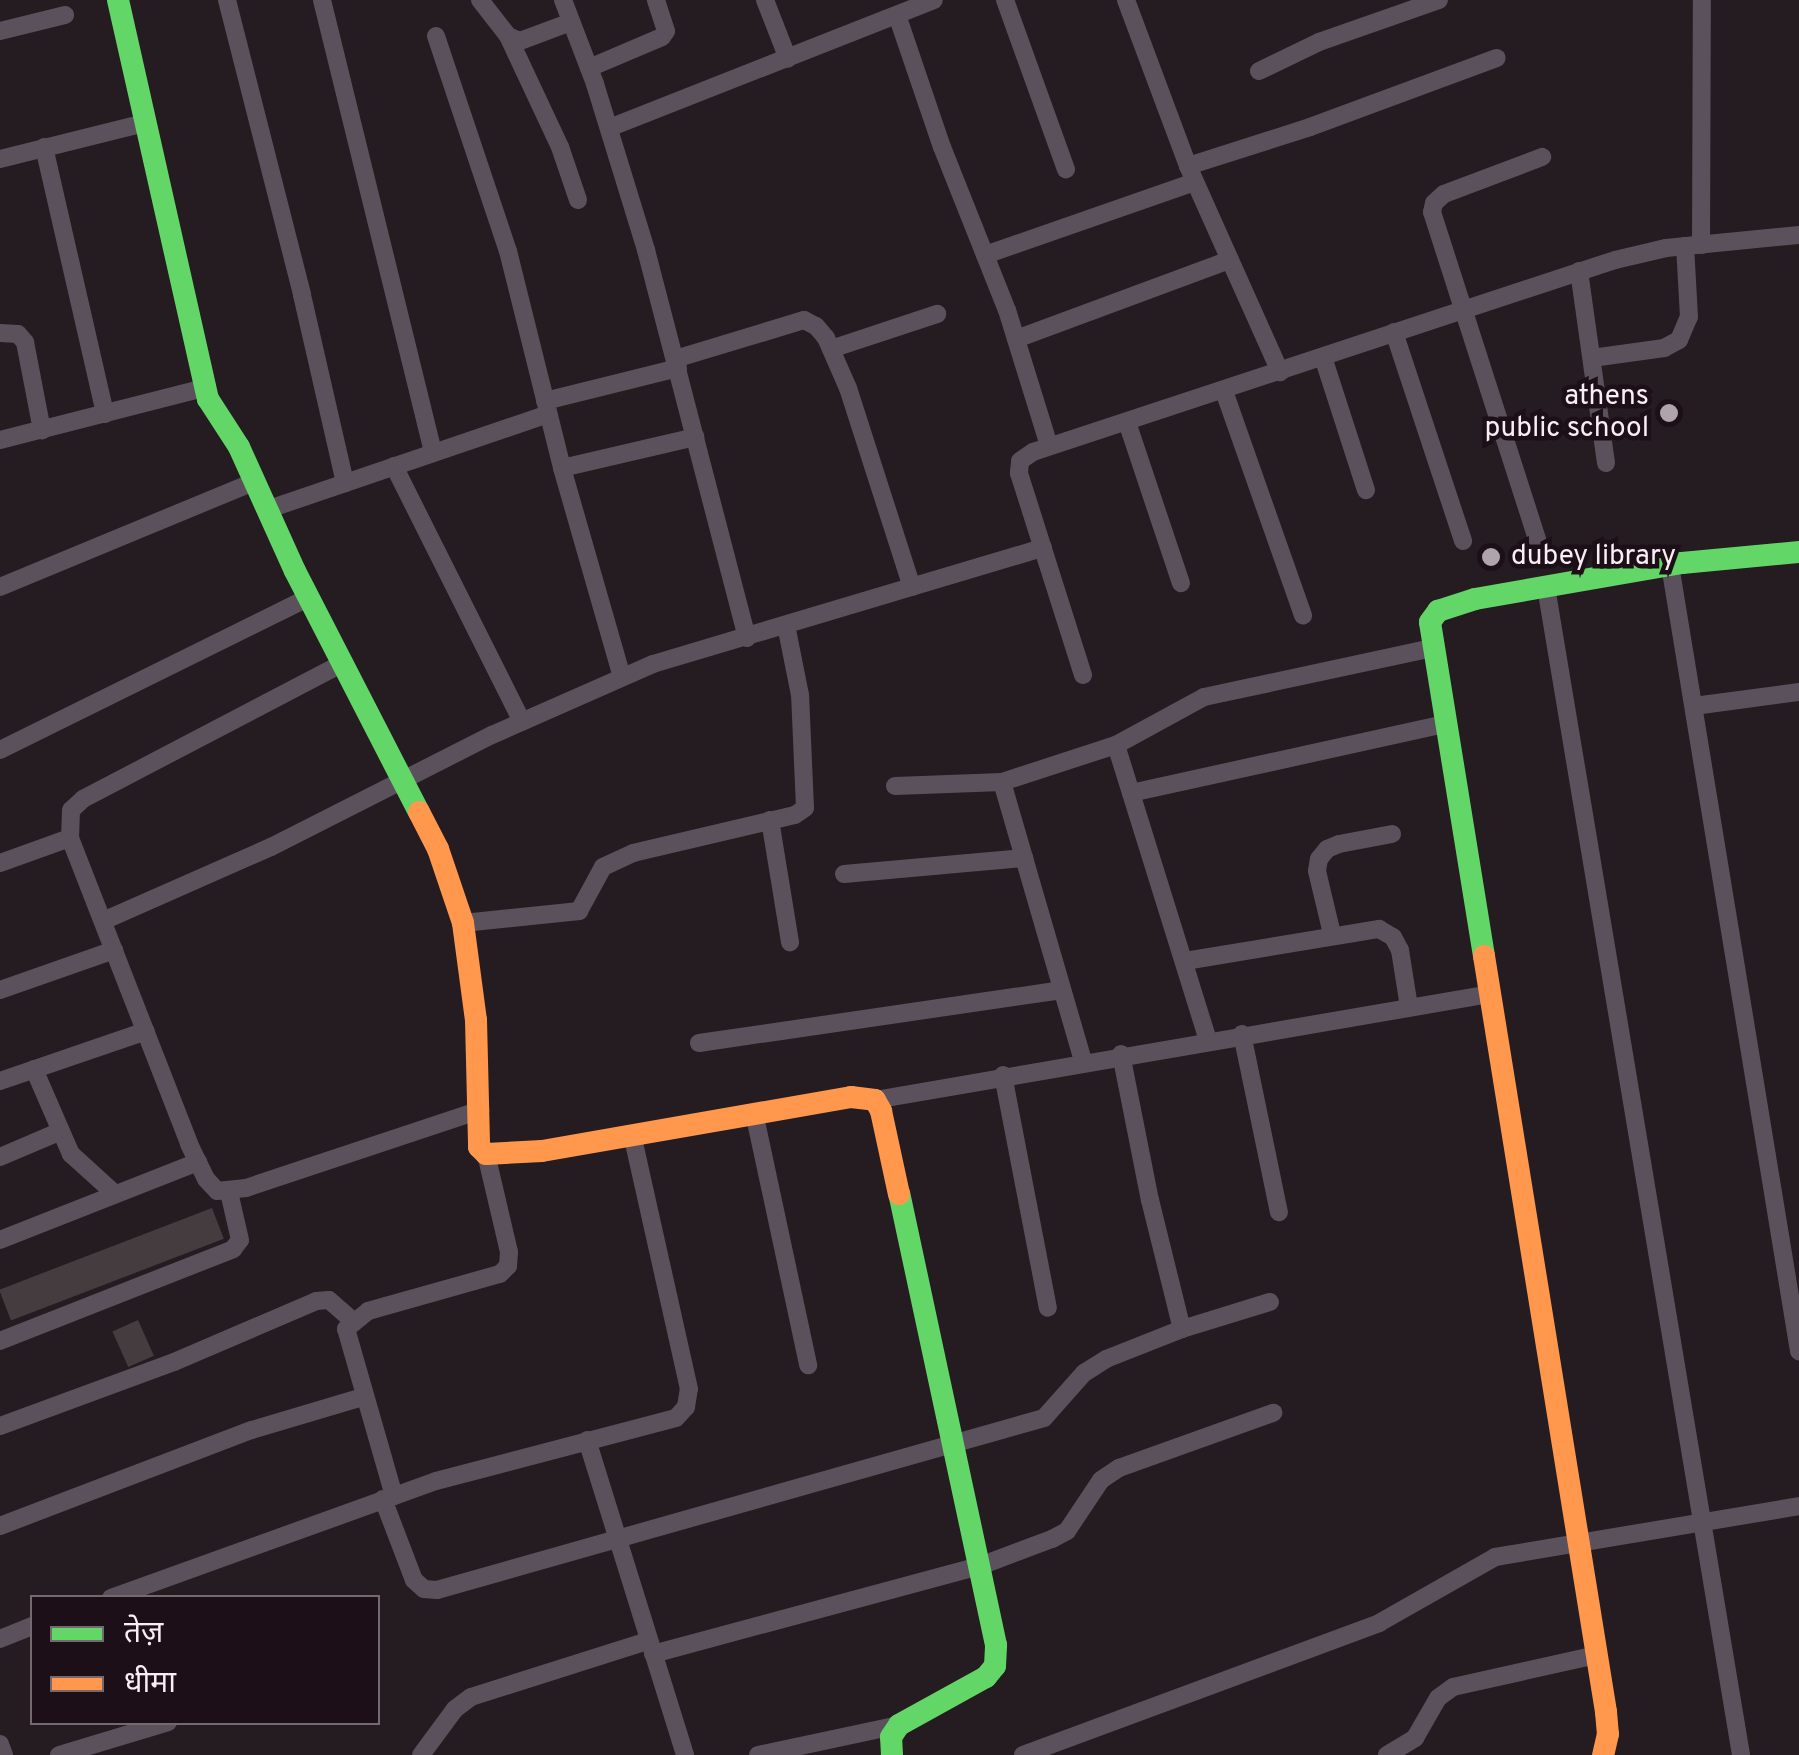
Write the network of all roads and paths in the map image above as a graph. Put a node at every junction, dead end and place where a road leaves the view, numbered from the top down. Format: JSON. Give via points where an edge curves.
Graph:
{"nodes":[{"id":1,"x":118,"y":0,"type":"edge"},
{"id":2,"x":227,"y":0,"type":"edge"},
{"id":3,"x":322,"y":0,"type":"edge"},
{"id":4,"x":480,"y":0,"type":"edge"},
{"id":5,"x":562,"y":0,"type":"edge"},
{"id":6,"x":656,"y":0,"type":"edge"},
{"id":7,"x":766,"y":0,"type":"edge"},
{"id":8,"x":876,"y":0,"type":"edge"},
{"id":9,"x":934,"y":0,"type":"edge"},
{"id":10,"x":1006,"y":0,"type":"edge"},
{"id":11,"x":1439,"y":0,"type":"edge"},
{"id":12,"x":1702,"y":0,"type":"edge"},
{"id":13,"x":1131,"y":2,"type":"edge"},
{"id":14,"x":66,"y":14,"type":"dead end"},
{"id":15,"x":890,"y":18,"type":"junction"},
{"id":16,"x":571,"y":22,"type":"junction"},
{"id":17,"x":0,"y":31,"type":"edge"},
{"id":18,"x":436,"y":36,"type":"dead end"},
{"id":19,"x":508,"y":36,"type":"junction"},
{"id":20,"x":788,"y":58,"type":"junction"},
{"id":21,"x":1496,"y":58,"type":"dead end"},
{"id":22,"x":589,"y":68,"type":"junction"},
{"id":23,"x":1258,"y":71,"type":"dead end"},
{"id":24,"x":144,"y":124,"type":"junction"},
{"id":25,"x":609,"y":128,"type":"junction"},
{"id":26,"x":44,"y":147,"type":"junction"},
{"id":27,"x":1542,"y":157,"type":"dead end"},
{"id":28,"x":0,"y":158,"type":"edge"},
{"id":29,"x":1066,"y":169,"type":"dead end"},
{"id":30,"x":1191,"y":174,"type":"junction"},
{"id":31,"x":578,"y":200,"type":"dead end"},
{"id":32,"x":1799,"y":235,"type":"edge"},
{"id":33,"x":1693,"y":246,"type":"junction"},
{"id":34,"x":985,"y":254,"type":"junction"},
{"id":35,"x":1230,"y":260,"type":"junction"},
{"id":36,"x":1578,"y":271,"type":"junction"},
{"id":37,"x":1462,"y":308,"type":"junction"},
{"id":38,"x":937,"y":314,"type":"dead end"},
{"id":39,"x":1394,"y":332,"type":"junction"},
{"id":40,"x":0,"y":333,"type":"edge"},
{"id":41,"x":1016,"y":339,"type":"junction"},
{"id":42,"x":831,"y":349,"type":"junction"},
{"id":43,"x":1324,"y":357,"type":"junction"},
{"id":44,"x":1592,"y":358,"type":"junction"},
{"id":45,"x":676,"y":363,"type":"junction"},
{"id":46,"x":1280,"y":372,"type":"junction"},
{"id":47,"x":204,"y":388,"type":"junction"},
{"id":48,"x":1224,"y":391,"type":"junction"},
{"id":49,"x":547,"y":407,"type":"junction"},
{"id":50,"x":104,"y":414,"type":"junction"},
{"id":51,"x":1127,"y":422,"type":"junction"},
{"id":52,"x":42,"y":430,"type":"junction"},
{"id":53,"x":695,"y":437,"type":"junction"},
{"id":54,"x":0,"y":440,"type":"edge"},
{"id":55,"x":1049,"y":446,"type":"junction"},
{"id":56,"x":433,"y":453,"type":"junction"},
{"id":57,"x":1606,"y":463,"type":"dead end"},
{"id":58,"x":394,"y":466,"type":"junction"},
{"id":59,"x":562,"y":468,"type":"junction"},
{"id":60,"x":256,"y":481,"type":"junction"},
{"id":61,"x":344,"y":483,"type":"junction"},
{"id":62,"x":1366,"y":490,"type":"dead end"},
{"id":63,"x":269,"y":509,"type":"junction"},
{"id":64,"x":1537,"y":539,"type":"dead end"},
{"id":65,"x":1463,"y":541,"type":"dead end"},
{"id":66,"x":1042,"y":548,"type":"junction"},
{"id":67,"x":1799,"y":552,"type":"edge"},
{"id":68,"x":1670,"y":564,"type":"junction"},
{"id":69,"x":1181,"y":582,"type":"dead end"},
{"id":70,"x":0,"y":587,"type":"edge"},
{"id":71,"x":912,"y":587,"type":"junction"},
{"id":72,"x":1546,"y":587,"type":"junction"},
{"id":73,"x":309,"y":598,"type":"junction"},
{"id":74,"x":1303,"y":615,"type":"dead end"},
{"id":75,"x":786,"y":626,"type":"junction"},
{"id":76,"x":747,"y":638,"type":"junction"},
{"id":77,"x":1432,"y":648,"type":"junction"},
{"id":78,"x":343,"y":663,"type":"junction"},
{"id":79,"x":1083,"y":675,"type":"dead end"},
{"id":80,"x":622,"y":677,"type":"junction"},
{"id":81,"x":1799,"y":692,"type":"edge"},
{"id":82,"x":1694,"y":706,"type":"junction"},
{"id":83,"x":522,"y":722,"type":"junction"},
{"id":84,"x":1444,"y":724,"type":"junction"},
{"id":85,"x":1116,"y":745,"type":"junction"},
{"id":86,"x":0,"y":750,"type":"edge"},
{"id":87,"x":404,"y":782,"type":"junction"},
{"id":88,"x":1002,"y":782,"type":"junction"},
{"id":89,"x":895,"y":786,"type":"dead end"},
{"id":90,"x":1131,"y":793,"type":"junction"},
{"id":91,"x":770,"y":820,"type":"junction"},
{"id":92,"x":1392,"y":834,"type":"dead end"},
{"id":93,"x":70,"y":838,"type":"junction"},
{"id":94,"x":1024,"y":858,"type":"junction"},
{"id":95,"x":0,"y":862,"type":"edge"},
{"id":96,"x":844,"y":874,"type":"dead end"},
{"id":97,"x":103,"y":921,"type":"junction"},
{"id":98,"x":463,"y":923,"type":"junction"},
{"id":99,"x":1332,"y":934,"type":"junction"},
{"id":100,"x":790,"y":942,"type":"dead end"},
{"id":101,"x":114,"y":950,"type":"junction"},
{"id":102,"x":1185,"y":961,"type":"junction"},
{"id":103,"x":0,"y":990,"type":"edge"},
{"id":104,"x":1062,"y":990,"type":"junction"},
{"id":105,"x":1490,"y":994,"type":"junction"},
{"id":106,"x":1409,"y":1007,"type":"junction"},
{"id":107,"x":146,"y":1031,"type":"junction"},
{"id":108,"x":1242,"y":1034,"type":"junction"},
{"id":109,"x":1208,"y":1040,"type":"junction"},
{"id":110,"x":698,"y":1043,"type":"dead end"},
{"id":111,"x":1121,"y":1054,"type":"junction"},
{"id":112,"x":1082,"y":1061,"type":"junction"},
{"id":113,"x":34,"y":1069,"type":"junction"},
{"id":114,"x":1003,"y":1075,"type":"junction"},
{"id":115,"x":0,"y":1081,"type":"edge"},
{"id":116,"x":875,"y":1100,"type":"junction"},
{"id":117,"x":480,"y":1110,"type":"junction"},
{"id":118,"x":755,"y":1117,"type":"junction"},
{"id":119,"x":61,"y":1131,"type":"junction"},
{"id":120,"x":632,"y":1134,"type":"junction"},
{"id":121,"x":486,"y":1154,"type":"junction"},
{"id":122,"x":0,"y":1157,"type":"edge"},
{"id":123,"x":198,"y":1162,"type":"junction"},
{"id":124,"x":228,"y":1192,"type":"junction"},
{"id":125,"x":115,"y":1194,"type":"junction"},
{"id":126,"x":1279,"y":1212,"type":"dead end"},
{"id":127,"x":0,"y":1240,"type":"edge"},
{"id":128,"x":1270,"y":1302,"type":"dead end"},
{"id":129,"x":1048,"y":1308,"type":"dead end"},
{"id":130,"x":352,"y":1320,"type":"junction"},
{"id":131,"x":1182,"y":1329,"type":"junction"},
{"id":132,"x":0,"y":1340,"type":"edge"},
{"id":133,"x":1799,"y":1351,"type":"edge"},
{"id":134,"x":808,"y":1365,"type":"dead end"},
{"id":135,"x":363,"y":1397,"type":"junction"},
{"id":136,"x":1273,"y":1412,"type":"dead end"},
{"id":137,"x":0,"y":1426,"type":"edge"},
{"id":138,"x":587,"y":1440,"type":"junction"},
{"id":139,"x":952,"y":1445,"type":"junction"},
{"id":140,"x":388,"y":1498,"type":"junction"},
{"id":141,"x":1799,"y":1506,"type":"edge"},
{"id":142,"x":1703,"y":1522,"type":"junction"},
{"id":143,"x":0,"y":1526,"type":"edge"},
{"id":144,"x":616,"y":1542,"type":"junction"},
{"id":145,"x":1578,"y":1544,"type":"junction"},
{"id":146,"x":980,"y":1566,"type":"junction"},
{"id":147,"x":120,"y":1595,"type":"edge"},
{"id":148,"x":30,"y":1627,"type":"edge"},
{"id":149,"x":0,"y":1638,"type":"edge"},
{"id":150,"x":650,"y":1648,"type":"junction"},
{"id":151,"x":1596,"y":1656,"type":"junction"},
{"id":152,"x":158,"y":1725,"type":"edge"},
{"id":153,"x":899,"y":1726,"type":"junction"},
{"id":154,"x":0,"y":1744,"type":"edge"},
{"id":155,"x":4,"y":1755,"type":"edge"},
{"id":156,"x":59,"y":1755,"type":"edge"},
{"id":157,"x":422,"y":1755,"type":"edge"},
{"id":158,"x":685,"y":1755,"type":"edge"},
{"id":159,"x":758,"y":1755,"type":"edge"},
{"id":160,"x":892,"y":1755,"type":"edge"},
{"id":161,"x":1024,"y":1755,"type":"edge"},
{"id":162,"x":1387,"y":1755,"type":"edge"},
{"id":163,"x":1602,"y":1755,"type":"edge"},
{"id":164,"x":1741,"y":1755,"type":"edge"}],
"edges":[{"from":1,"to":24,"type":"street"},
{"from":2,"to":61,"type":"street"},
{"from":3,"to":56,"type":"street"},
{"from":4,"to":19,"type":"street"},
{"from":5,"to":16,"type":"street"},
{"from":6,"to":22,"type":"street","via":[[666,30],[662,37]]},
{"from":7,"to":20,"type":"street"},
{"from":8,"to":15,"type":"street"},
{"from":9,"to":15,"type":"street"},
{"from":10,"to":29,"type":"street"},
{"from":11,"to":23,"type":"street"},
{"from":12,"to":33,"type":"street"},
{"from":13,"to":30,"type":"street"},
{"from":14,"to":17,"type":"street"},
{"from":15,"to":20,"type":"street"},
{"from":15,"to":34,"type":"street"},
{"from":16,"to":19,"type":"street","via":[[532,39]]},
{"from":16,"to":22,"type":"street"},
{"from":18,"to":49,"type":"street","via":[[508,251]]},
{"from":19,"to":31,"type":"street"},
{"from":20,"to":25,"type":"street"},
{"from":21,"to":30,"type":"street"},
{"from":22,"to":25,"type":"street"},
{"from":24,"to":26,"type":"street"},
{"from":24,"to":47,"type":"street"},
{"from":25,"to":45,"type":"street"},
{"from":26,"to":28,"type":"street"},
{"from":26,"to":50,"type":"street"},
{"from":27,"to":37,"type":"street","via":[[1434,202]]},
{"from":30,"to":34,"type":"street"},
{"from":30,"to":35,"type":"street"},
{"from":32,"to":33,"type":"street"},
{"from":33,"to":36,"type":"street"},
{"from":33,"to":44,"type":"street","via":[[1689,318],[1678,340]]},
{"from":34,"to":41,"type":"street"},
{"from":35,"to":41,"type":"street"},
{"from":35,"to":46,"type":"street"},
{"from":36,"to":37,"type":"street"},
{"from":36,"to":44,"type":"street"},
{"from":37,"to":39,"type":"street"},
{"from":37,"to":64,"type":"street"},
{"from":38,"to":42,"type":"street"},
{"from":39,"to":43,"type":"street"},
{"from":39,"to":65,"type":"street"},
{"from":40,"to":52,"type":"street","via":[[18,334],[25,342]]},
{"from":41,"to":55,"type":"street"},
{"from":42,"to":45,"type":"street","via":[[804,320]]},
{"from":42,"to":71,"type":"street"},
{"from":43,"to":46,"type":"street"},
{"from":43,"to":62,"type":"street"},
{"from":44,"to":57,"type":"street"},
{"from":45,"to":49,"type":"street"},
{"from":45,"to":53,"type":"street"},
{"from":46,"to":48,"type":"street"},
{"from":47,"to":50,"type":"street"},
{"from":47,"to":60,"type":"street"},
{"from":48,"to":51,"type":"street"},
{"from":48,"to":74,"type":"street"},
{"from":49,"to":56,"type":"street"},
{"from":49,"to":59,"type":"street"},
{"from":50,"to":52,"type":"street"},
{"from":51,"to":55,"type":"street"},
{"from":51,"to":69,"type":"street"},
{"from":52,"to":54,"type":"street"},
{"from":53,"to":59,"type":"street"},
{"from":53,"to":76,"type":"street"},
{"from":55,"to":66,"type":"street","via":[[1020,461]]},
{"from":56,"to":58,"type":"street"},
{"from":58,"to":61,"type":"street"},
{"from":58,"to":83,"type":"street"},
{"from":59,"to":80,"type":"street"},
{"from":60,"to":63,"type":"street"},
{"from":60,"to":70,"type":"street"},
{"from":61,"to":63,"type":"street"},
{"from":63,"to":73,"type":"street"},
{"from":66,"to":71,"type":"street"},
{"from":66,"to":79,"type":"street"},
{"from":67,"to":68,"type":"street"},
{"from":68,"to":72,"type":"street"},
{"from":68,"to":82,"type":"street"},
{"from":71,"to":75,"type":"street"},
{"from":72,"to":77,"type":"street","via":[[1438,611],[1430,622]]},
{"from":72,"to":142,"type":"street"},
{"from":73,"to":78,"type":"street"},
{"from":73,"to":86,"type":"street"},
{"from":75,"to":76,"type":"street"},
{"from":75,"to":91,"type":"street","via":[[800,695],[808,798],[795,814]]},
{"from":76,"to":80,"type":"street"},
{"from":77,"to":84,"type":"street"},
{"from":77,"to":85,"type":"street","via":[[1204,697]]},
{"from":78,"to":87,"type":"street"},
{"from":78,"to":93,"type":"street","via":[[83,799],[71,810]]},
{"from":80,"to":83,"type":"street"},
{"from":81,"to":82,"type":"street"},
{"from":82,"to":133,"type":"street"},
{"from":83,"to":87,"type":"street"},
{"from":84,"to":90,"type":"street"},
{"from":84,"to":105,"type":"street"},
{"from":85,"to":88,"type":"street"},
{"from":85,"to":90,"type":"street"},
{"from":87,"to":97,"type":"street"},
{"from":87,"to":98,"type":"street","via":[[438,849]]},
{"from":88,"to":89,"type":"street"},
{"from":88,"to":94,"type":"street"},
{"from":90,"to":102,"type":"street"},
{"from":91,"to":98,"type":"street","via":[[633,853],[603,867],[578,911]]},
{"from":91,"to":100,"type":"street"},
{"from":92,"to":99,"type":"street","via":[[1338,844],[1319,859]]},
{"from":93,"to":95,"type":"street"},
{"from":93,"to":97,"type":"street"},
{"from":94,"to":96,"type":"street"},
{"from":94,"to":104,"type":"street"},
{"from":97,"to":101,"type":"street"},
{"from":98,"to":117,"type":"street"},
{"from":99,"to":102,"type":"street"},
{"from":99,"to":106,"type":"street","via":[[1379,929],[1394,937]]},
{"from":101,"to":103,"type":"street"},
{"from":101,"to":107,"type":"street"},
{"from":102,"to":109,"type":"street"},
{"from":104,"to":110,"type":"street"},
{"from":104,"to":112,"type":"street"},
{"from":105,"to":106,"type":"street"},
{"from":105,"to":145,"type":"street"},
{"from":106,"to":108,"type":"street"},
{"from":107,"to":113,"type":"street"},
{"from":107,"to":123,"type":"street"},
{"from":108,"to":109,"type":"street"},
{"from":108,"to":126,"type":"street"},
{"from":109,"to":111,"type":"street"},
{"from":111,"to":112,"type":"street"},
{"from":111,"to":131,"type":"street"},
{"from":112,"to":114,"type":"street"},
{"from":113,"to":115,"type":"street"},
{"from":113,"to":119,"type":"street"},
{"from":114,"to":116,"type":"street"},
{"from":114,"to":129,"type":"street"},
{"from":116,"to":118,"type":"street","via":[[851,1097]]},
{"from":116,"to":139,"type":"street"},
{"from":117,"to":121,"type":"street","via":[[479,1147]]},
{"from":117,"to":124,"type":"street"},
{"from":118,"to":120,"type":"street"},
{"from":118,"to":134,"type":"street"},
{"from":119,"to":122,"type":"street"},
{"from":119,"to":125,"type":"street","via":[[85,1170]]},
{"from":120,"to":121,"type":"street"},
{"from":120,"to":138,"type":"street","via":[[684,1367],[686,1407],[657,1425]]},
{"from":121,"to":130,"type":"street","via":[[508,1266]]},
{"from":123,"to":124,"type":"street","via":[[217,1191]]},
{"from":123,"to":125,"type":"street"},
{"from":124,"to":132,"type":"street","via":[[240,1240],[233,1249]]},
{"from":125,"to":127,"type":"street"},
{"from":128,"to":131,"type":"street"},
{"from":130,"to":135,"type":"street","via":[[348,1344]]},
{"from":130,"to":137,"type":"street","via":[[330,1300],[316,1301]]},
{"from":131,"to":139,"type":"street","via":[[1084,1373],[1044,1418]]},
{"from":135,"to":140,"type":"street"},
{"from":135,"to":143,"type":"street","via":[[252,1430]]},
{"from":136,"to":146,"type":"street","via":[[1119,1468],[1091,1490],[1067,1531]]},
{"from":138,"to":140,"type":"street"},
{"from":138,"to":144,"type":"street"},
{"from":139,"to":144,"type":"street"},
{"from":139,"to":146,"type":"street"},
{"from":140,"to":144,"type":"street","via":[[405,1562],[424,1589]]},
{"from":140,"to":147,"type":"street"},
{"from":141,"to":142,"type":"street"},
{"from":142,"to":145,"type":"street"},
{"from":142,"to":164,"type":"street"},
{"from":144,"to":150,"type":"street"},
{"from":145,"to":151,"type":"street"},
{"from":145,"to":161,"type":"street","via":[[1495,1557],[1379,1623]]},
{"from":146,"to":150,"type":"street"},
{"from":146,"to":153,"type":"street","via":[[995,1666],[959,1696]]},
{"from":148,"to":149,"type":"street"},
{"from":150,"to":157,"type":"street","via":[[470,1697]]},
{"from":150,"to":158,"type":"street"},
{"from":151,"to":162,"type":"street","via":[[1454,1687],[1438,1698],[1415,1738]]},
{"from":151,"to":163,"type":"street","via":[[1608,1734]]},
{"from":152,"to":156,"type":"street"},
{"from":153,"to":159,"type":"street"},
{"from":153,"to":160,"type":"street","via":[[890,1737]]},
{"from":154,"to":155,"type":"street"}]}
